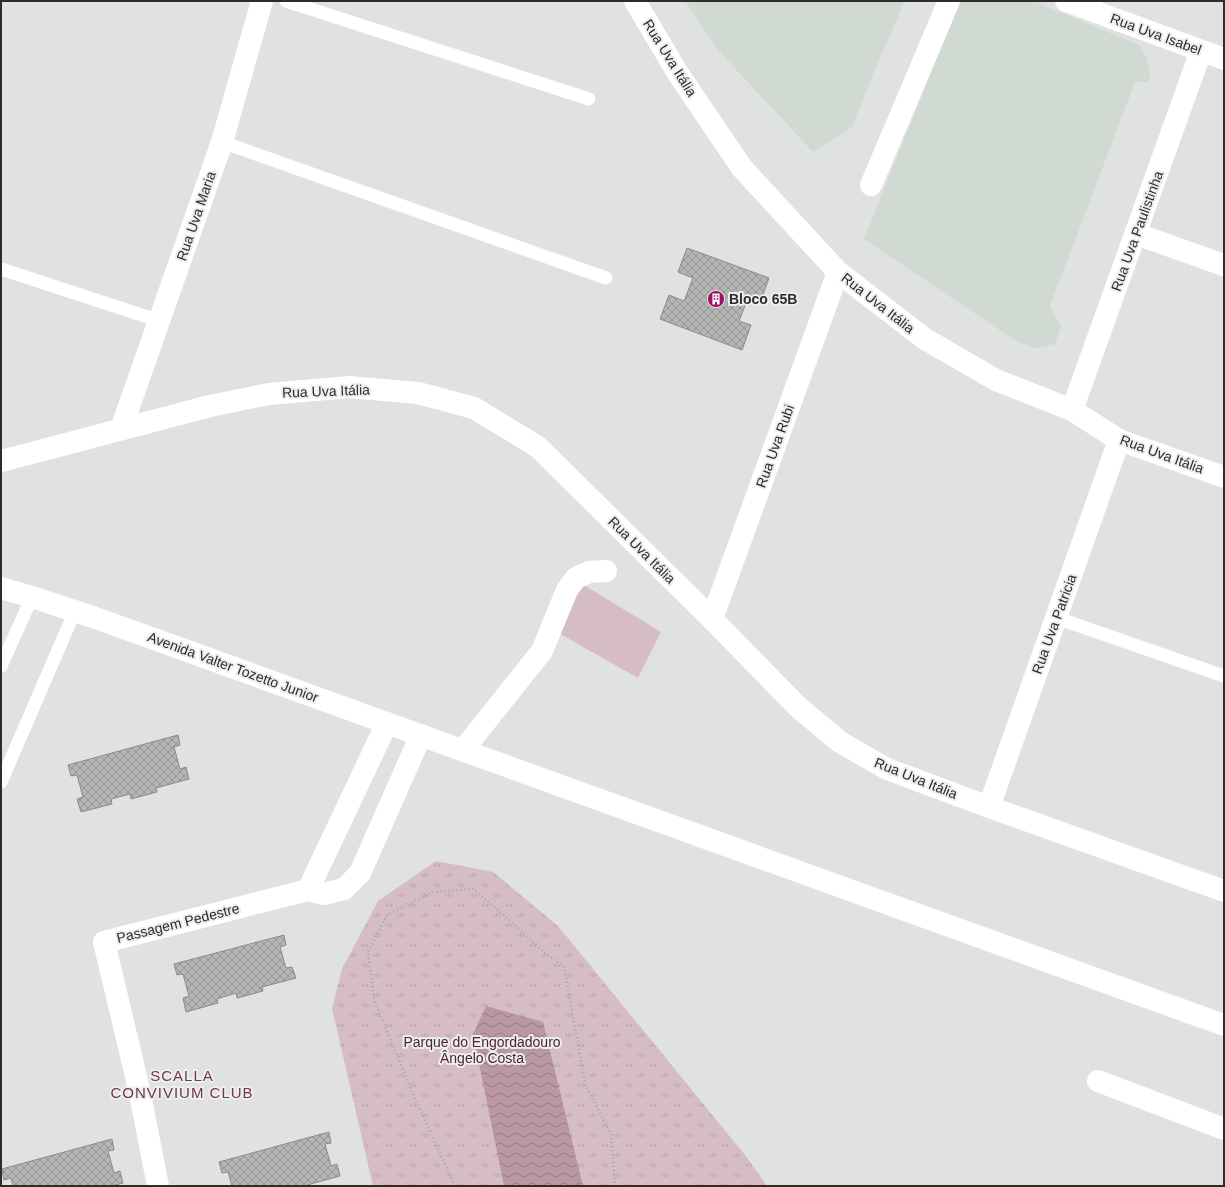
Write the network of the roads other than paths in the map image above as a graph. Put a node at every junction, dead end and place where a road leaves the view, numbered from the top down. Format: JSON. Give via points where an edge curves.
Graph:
{"nodes":[{"id":1,"x":262,"y":1,"type":"edge"},
{"id":2,"x":286,"y":1,"type":"edge"},
{"id":3,"x":635,"y":1,"type":"edge"},
{"id":4,"x":949,"y":1,"type":"edge"},
{"id":5,"x":1066,"y":1,"type":"edge"},
{"id":6,"x":1201,"y":51,"type":"junction"},
{"id":7,"x":1224,"y":59,"type":"edge"},
{"id":8,"x":590,"y":98,"type":"dead end"},
{"id":9,"x":222,"y":142,"type":"junction"},
{"id":10,"x":871,"y":185,"type":"dead end"},
{"id":11,"x":1136,"y":234,"type":"junction"},
{"id":12,"x":1224,"y":265,"type":"edge"},
{"id":13,"x":1,"y":269,"type":"edge"},
{"id":14,"x":838,"y":272,"type":"junction"},
{"id":15,"x":606,"y":278,"type":"dead end"},
{"id":16,"x":160,"y":321,"type":"junction"},
{"id":17,"x":1072,"y":410,"type":"junction"},
{"id":18,"x":122,"y":429,"type":"junction"},
{"id":19,"x":1119,"y":440,"type":"junction"},
{"id":20,"x":7,"y":455,"type":"edge"},
{"id":21,"x":1224,"y":477,"type":"edge"},
{"id":22,"x":606,"y":572,"type":"dead end"},
{"id":23,"x":1,"y":588,"type":"edge"},
{"id":24,"x":32,"y":596,"type":"junction"},
{"id":25,"x":75,"y":611,"type":"junction"},
{"id":26,"x":1057,"y":618,"type":"junction"},
{"id":27,"x":712,"y":619,"type":"junction"},
{"id":28,"x":1,"y":666,"type":"edge"},
{"id":29,"x":1224,"y":676,"type":"edge"},
{"id":30,"x":387,"y":723,"type":"junction"},
{"id":31,"x":421,"y":735,"type":"junction"},
{"id":32,"x":463,"y":750,"type":"junction"},
{"id":33,"x":1,"y":782,"type":"edge"},
{"id":34,"x":989,"y":807,"type":"junction"},
{"id":35,"x":308,"y":890,"type":"junction"},
{"id":36,"x":1224,"y":891,"type":"edge"},
{"id":37,"x":1224,"y":1025,"type":"edge"},
{"id":38,"x":1098,"y":1081,"type":"dead end"},
{"id":39,"x":1224,"y":1129,"type":"edge"},
{"id":40,"x":158,"y":1186,"type":"edge"}],
"edges":[{"from":1,"to":9,"type":"street","name":"Rua Uva Maria"},
{"from":2,"to":8,"type":"lane"},
{"from":3,"to":14,"type":"street","name":"Rua Uva Itália","via":[[677,72],[742,168]]},
{"from":4,"to":10,"type":"street"},
{"from":5,"to":6,"type":"street","name":"Rua Uva Isabel"},
{"from":6,"to":7,"type":"street","name":"Rua Uva Isabel"},
{"from":6,"to":11,"type":"street","name":"Rua Uva Paulistinha"},
{"from":9,"to":15,"type":"lane"},
{"from":9,"to":16,"type":"street","name":"Rua Uva Maria"},
{"from":11,"to":12,"type":"street"},
{"from":11,"to":17,"type":"street","name":"Rua Uva Paulistinha"},
{"from":13,"to":16,"type":"lane"},
{"from":14,"to":17,"type":"street","name":"Rua Uva Itália","via":[[925,339],[996,380]]},
{"from":14,"to":27,"type":"street","name":"Rua Uva Rubi"},
{"from":16,"to":18,"type":"street","name":"Rua Uva Maria"},
{"from":17,"to":19,"type":"street","name":"Rua Uva Itália"},
{"from":18,"to":20,"type":"street","name":"Rua Uva Itália"},
{"from":18,"to":27,"type":"street","name":"Rua Uva Itália","via":[[269,394],[349,387],[418,393],[474,408],[538,447]]},
{"from":19,"to":21,"type":"street","name":"Rua Uva Itália"},
{"from":19,"to":26,"type":"street","name":"Rua Uva Patricia"},
{"from":22,"to":32,"type":"street","via":[[589,572],[576,578],[567,590],[542,651]]},
{"from":23,"to":24,"type":"street","name":"Avenida Valter Tozetto Junior"},
{"from":24,"to":25,"type":"street","name":"Avenida Valter Tozetto Junior"},
{"from":24,"to":28,"type":"lane"},
{"from":25,"to":30,"type":"street","name":"Avenida Valter Tozetto Junior"},
{"from":25,"to":33,"type":"lane"},
{"from":26,"to":29,"type":"lane"},
{"from":26,"to":34,"type":"street","name":"Rua Uva Patricia"},
{"from":27,"to":34,"type":"street","name":"Rua Uva Itália","via":[[798,707],[840,742],[887,768]]},
{"from":30,"to":31,"type":"street","name":"Avenida Valter Tozetto Junior"},
{"from":30,"to":35,"type":"street"},
{"from":31,"to":32,"type":"street","name":"Avenida Valter Tozetto Junior"},
{"from":31,"to":35,"type":"street","name":"Passagem Pedestre","via":[[360,873],[344,889],[324,894]]},
{"from":32,"to":37,"type":"street","name":"Avenida Valter Tozetto Junior"},
{"from":34,"to":36,"type":"street","name":"Rua Uva Itália"},
{"from":35,"to":40,"type":"street","name":"Passagem Pedestre","via":[[104,942],[139,1089]]},
{"from":38,"to":39,"type":"street"}]}
